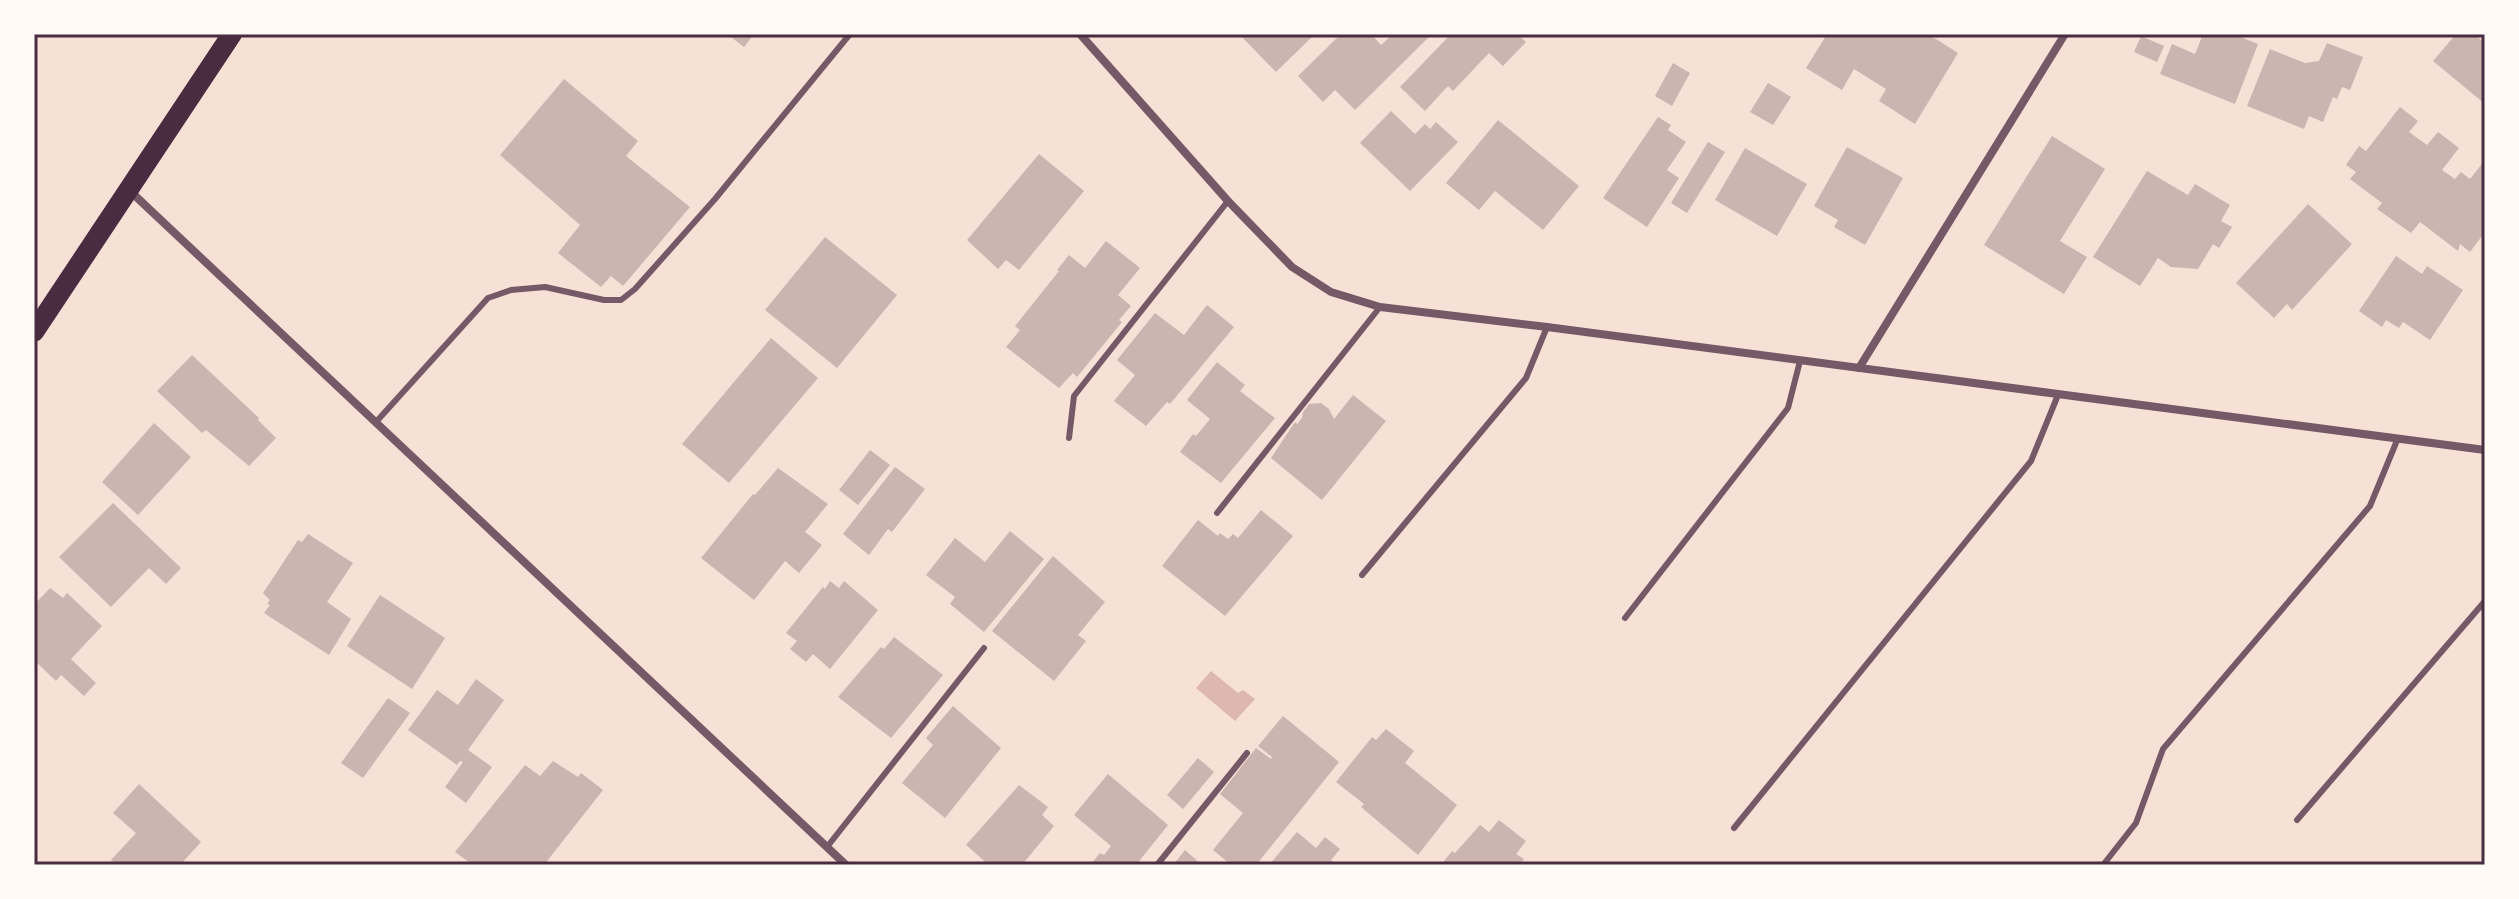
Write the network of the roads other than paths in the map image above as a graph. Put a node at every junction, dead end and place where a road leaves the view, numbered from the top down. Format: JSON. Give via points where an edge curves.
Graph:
{"nodes":[{"id":1,"x":232,"y":34,"type":"edge"},
{"id":2,"x":850,"y":34,"type":"edge"},
{"id":3,"x":1080,"y":34,"type":"edge"},
{"id":4,"x":2065,"y":34,"type":"edge"},
{"id":5,"x":130,"y":190,"type":"junction"},
{"id":6,"x":1228,"y":201,"type":"junction"},
{"id":7,"x":1380,"y":307,"type":"junction"},
{"id":8,"x":1547,"y":327,"type":"junction"},
{"id":9,"x":34,"y":332,"type":"edge"},
{"id":10,"x":1800,"y":361,"type":"junction"},
{"id":11,"x":1859,"y":368,"type":"junction"},
{"id":12,"x":2058,"y":395,"type":"junction"},
{"id":13,"x":376,"y":422,"type":"junction"},
{"id":14,"x":1069,"y":438,"type":"dead end"},
{"id":15,"x":2398,"y":438,"type":"junction"},
{"id":16,"x":2485,"y":450,"type":"edge"},
{"id":17,"x":1217,"y":513,"type":"dead end"},
{"id":18,"x":1362,"y":575,"type":"dead end"},
{"id":19,"x":2485,"y":601,"type":"edge"},
{"id":20,"x":1625,"y":618,"type":"dead end"},
{"id":21,"x":984,"y":648,"type":"dead end"},
{"id":22,"x":1247,"y":753,"type":"dead end"},
{"id":23,"x":2297,"y":820,"type":"dead end"},
{"id":24,"x":1734,"y":828,"type":"dead end"},
{"id":25,"x":827,"y":847,"type":"junction"},
{"id":26,"x":846,"y":865,"type":"edge"},
{"id":27,"x":1157,"y":865,"type":"edge"},
{"id":28,"x":2103,"y":865,"type":"edge"}],
"edges":[{"from":1,"to":5,"type":"main road"},
{"from":2,"to":13,"type":"lane","via":[[635,289],[621,300],[545,287],[488,298]]},
{"from":3,"to":6,"type":"street"},
{"from":4,"to":11,"type":"street"},
{"from":5,"to":9,"type":"main road"},
{"from":5,"to":13,"type":"street"},
{"from":6,"to":7,"type":"street","via":[[1292,267],[1331,292]]},
{"from":6,"to":14,"type":"lane","via":[[1074,396]]},
{"from":7,"to":8,"type":"street"},
{"from":7,"to":17,"type":"lane"},
{"from":8,"to":10,"type":"street"},
{"from":8,"to":18,"type":"lane","via":[[1526,378]]},
{"from":10,"to":11,"type":"street"},
{"from":10,"to":20,"type":"lane","via":[[1788,408]]},
{"from":11,"to":12,"type":"street"},
{"from":12,"to":15,"type":"street"},
{"from":12,"to":24,"type":"lane","via":[[2031,461]]},
{"from":13,"to":25,"type":"street"},
{"from":15,"to":16,"type":"street"},
{"from":15,"to":28,"type":"lane","via":[[2370,506],[2163,749],[2136,823]]},
{"from":19,"to":23,"type":"lane"},
{"from":21,"to":25,"type":"lane"},
{"from":22,"to":27,"type":"lane"},
{"from":25,"to":26,"type":"street"}]}
